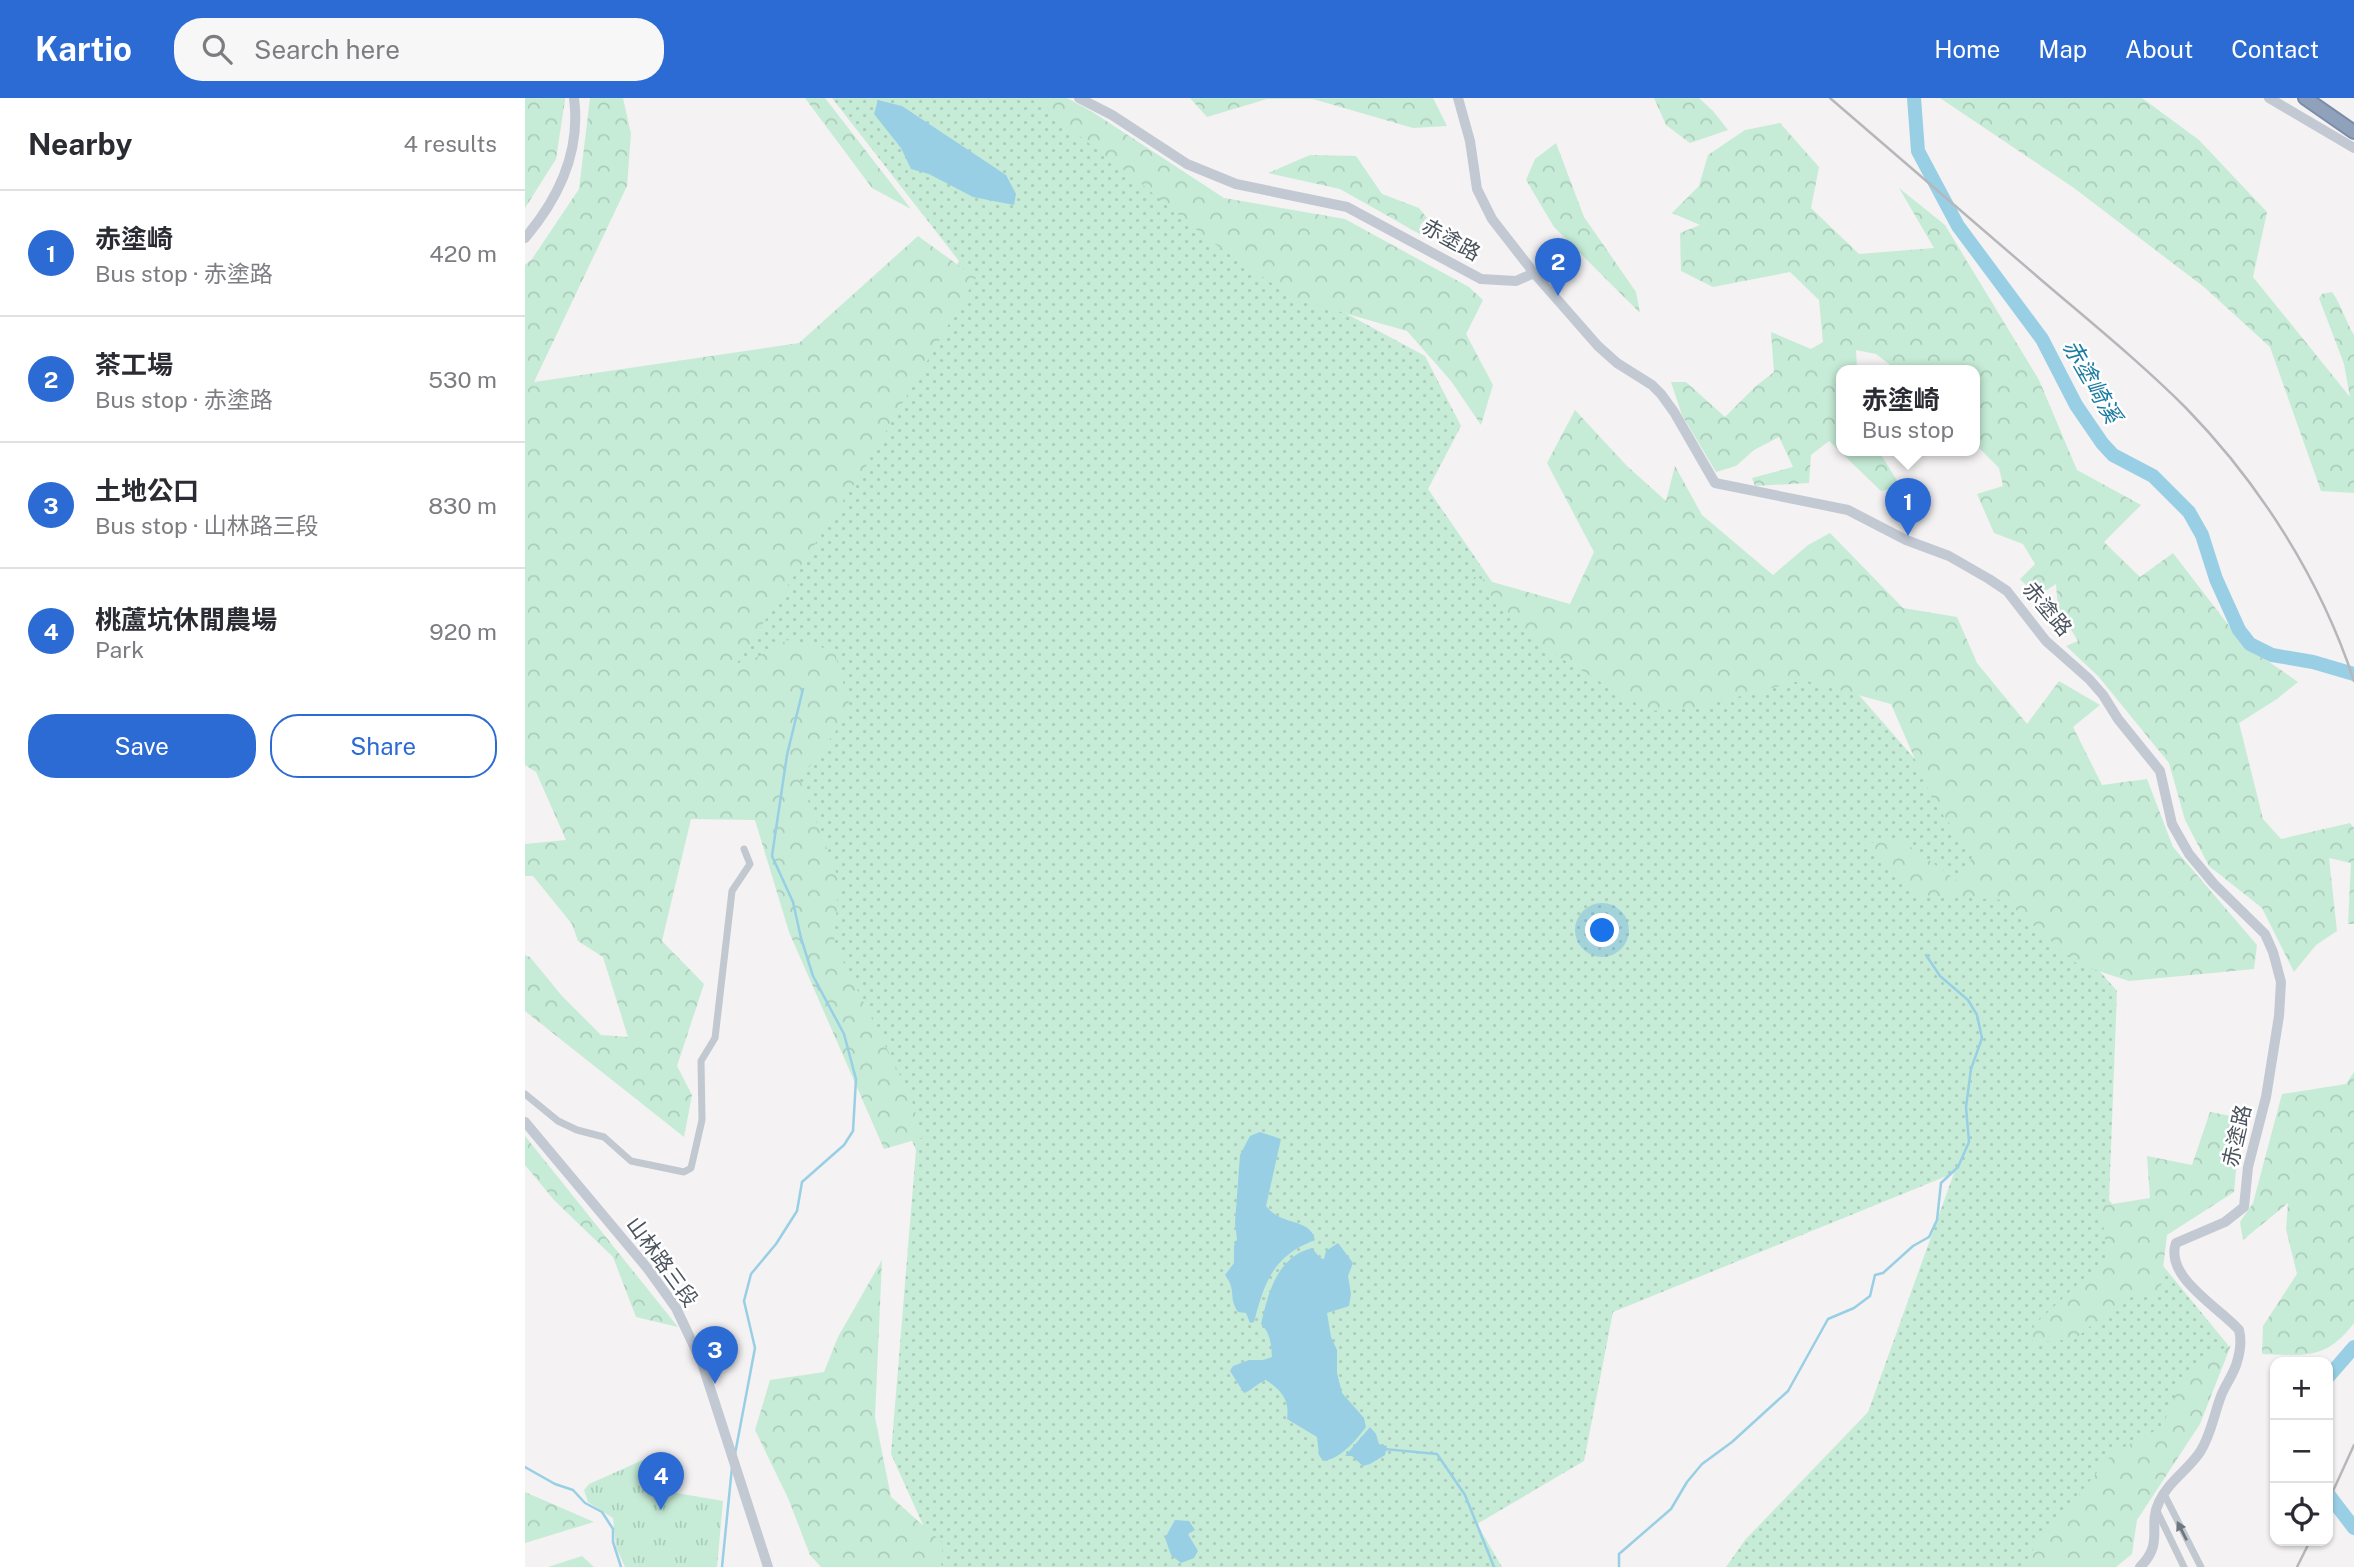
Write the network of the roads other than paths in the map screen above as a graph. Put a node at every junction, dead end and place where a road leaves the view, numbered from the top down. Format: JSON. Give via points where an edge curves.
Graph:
{"nodes":[{"id":1,"x":574,"y":98,"type":"edge"},
{"id":2,"x":1079,"y":98,"type":"edge"},
{"id":3,"x":1458,"y":98,"type":"edge"},
{"id":4,"x":2269,"y":98,"type":"edge"},
{"id":5,"x":2305,"y":98,"type":"edge"},
{"id":6,"x":2354,"y":132,"type":"edge"},
{"id":7,"x":2354,"y":148,"type":"edge"},
{"id":8,"x":525,"y":238,"type":"edge"},
{"id":9,"x":1534,"y":273,"type":"junction"},
{"id":10,"x":744,"y":849,"type":"dead end"},
{"id":11,"x":525,"y":1094,"type":"edge"},
{"id":12,"x":525,"y":1122,"type":"edge"},
{"id":13,"x":2164,"y":1494,"type":"junction"},
{"id":14,"x":2156,"y":1511,"type":"junction"},
{"id":15,"x":768,"y":1567,"type":"edge"},
{"id":16,"x":2140,"y":1567,"type":"edge"},
{"id":17,"x":2184,"y":1567,"type":"edge"},
{"id":18,"x":2201,"y":1567,"type":"edge"}],
"edges":[{"from":1,"to":8,"type":"street","via":[[573,153],[565,177]]},
{"from":2,"to":9,"type":"street","name":"赤塗路","via":[[1187,164],[1236,184],[1347,207],[1481,279],[1516,281]]},
{"from":3,"to":9,"type":"street","via":[[1482,202]]},
{"from":4,"to":7,"type":"street"},
{"from":5,"to":6,"type":"highway"},
{"from":9,"to":13,"type":"street","name":"赤塗路","via":[[1598,346],[1661,394],[1715,483],[1848,510],[1949,556],[2007,591],[2046,641],[2103,695],[2161,771],[2172,824],[2189,854],[2265,934],[2281,982],[2279,1016],[2244,1207],[2225,1222],[2176,1243],[2173,1252],[2196,1291],[2239,1330],[2240,1352],[2202,1449]]},
{"from":10,"to":11,"type":"street","via":[[750,864],[732,891],[715,1038],[701,1061],[702,1120],[691,1168],[684,1172],[631,1161],[604,1137],[558,1121]]},
{"from":12,"to":15,"type":"street","name":"山林路三段","via":[[676,1308],[702,1363]]},
{"from":13,"to":14,"type":"street","name":"赤塗路"},
{"from":18,"to":13,"type":"street","one_way":true},
{"from":14,"to":16,"type":"street","name":"赤塗路","via":[[2156,1539]]},
{"from":14,"to":17,"type":"street"}]}
